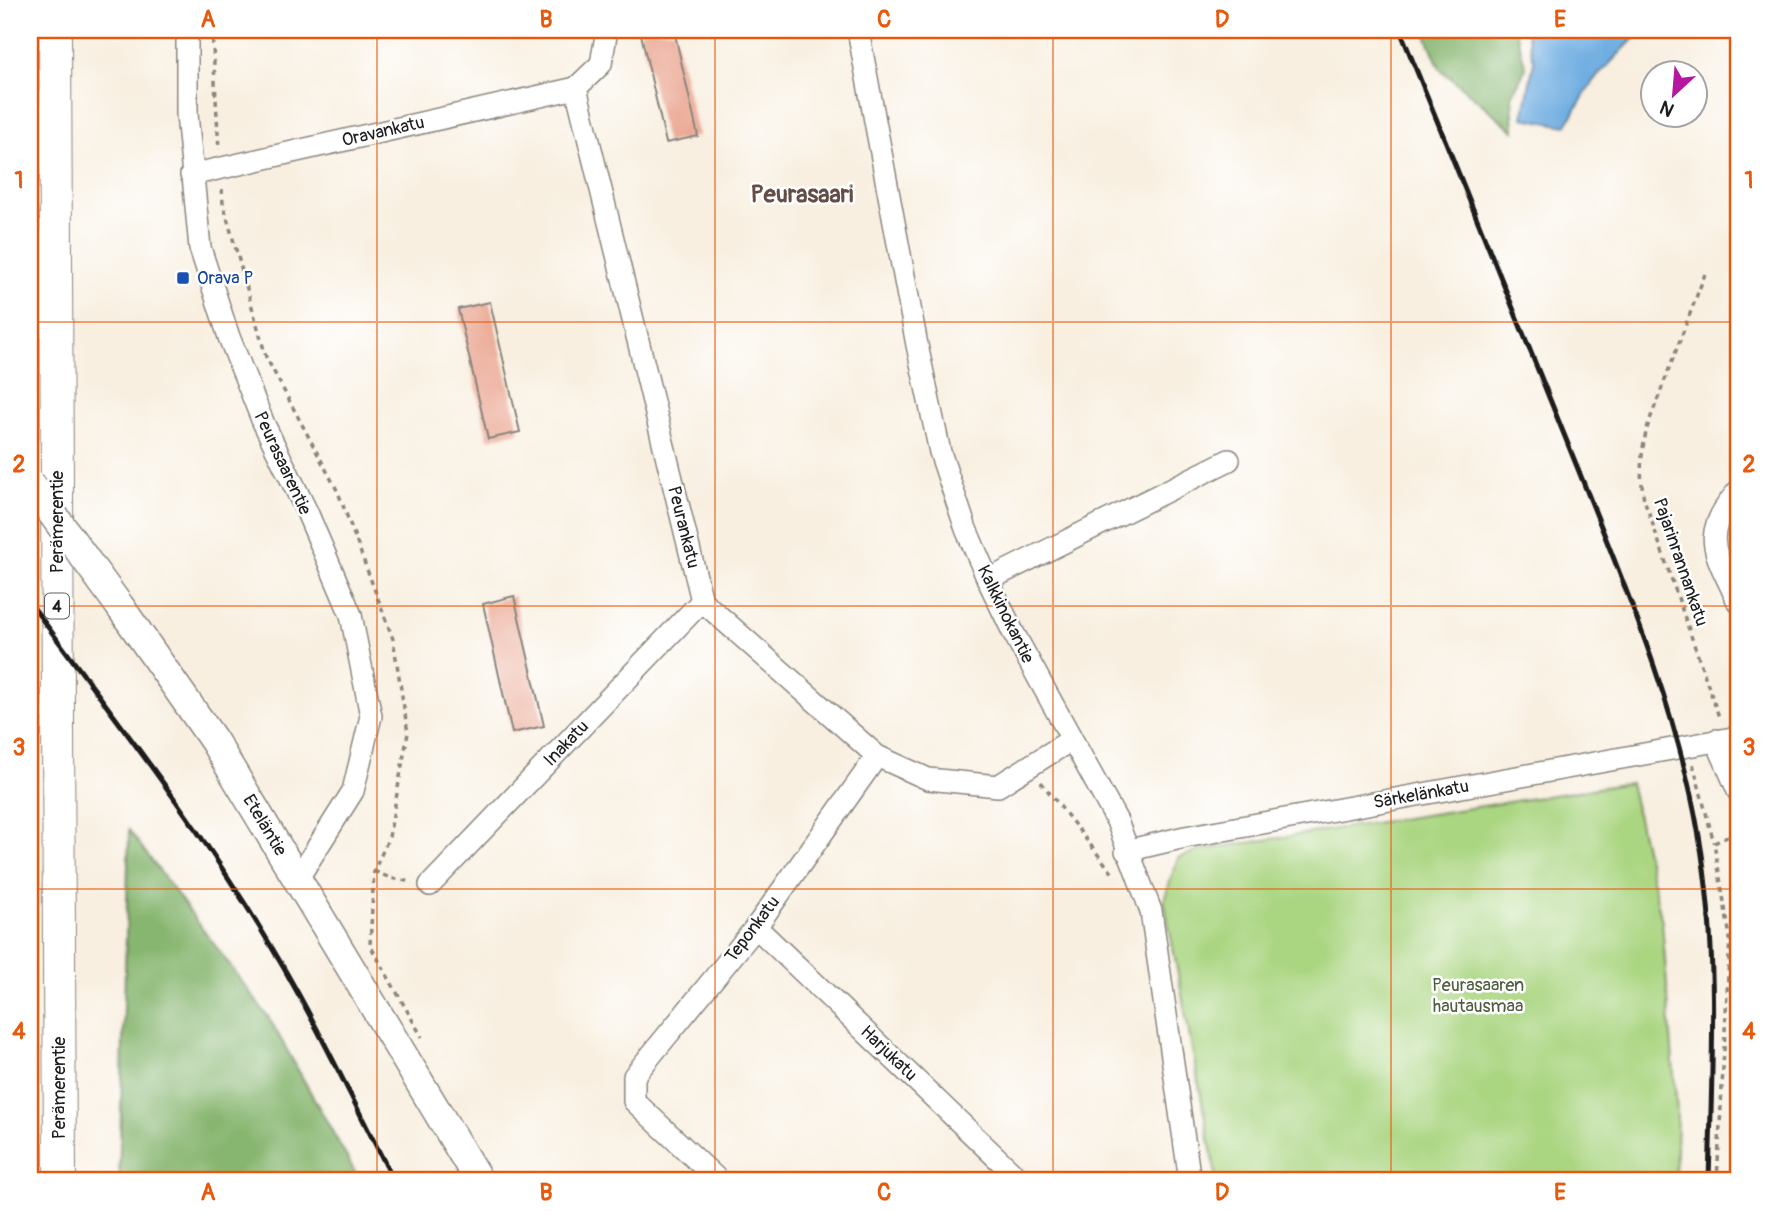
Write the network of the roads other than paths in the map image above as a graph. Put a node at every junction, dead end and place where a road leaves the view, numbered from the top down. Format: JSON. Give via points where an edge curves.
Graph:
{"nodes":[{"id":1,"x":55,"y":30,"type":"edge"},
{"id":2,"x":187,"y":30,"type":"edge"},
{"id":3,"x":607,"y":30,"type":"edge"},
{"id":4,"x":859,"y":30,"type":"edge"},
{"id":5,"x":576,"y":88,"type":"junction"},
{"id":6,"x":191,"y":175,"type":"junction"},
{"id":7,"x":1228,"y":460,"type":"dead end"},
{"id":8,"x":30,"y":483,"type":"edge"},
{"id":9,"x":1738,"y":491,"type":"edge"},
{"id":10,"x":988,"y":580,"type":"junction"},
{"id":11,"x":702,"y":601,"type":"junction"},
{"id":12,"x":1738,"y":602,"type":"edge"},
{"id":13,"x":1727,"y":738,"type":"edge"},
{"id":14,"x":1071,"y":740,"type":"junction"},
{"id":15,"x":877,"y":755,"type":"junction"},
{"id":16,"x":1738,"y":791,"type":"edge"},
{"id":17,"x":1126,"y":851,"type":"junction"},
{"id":18,"x":298,"y":878,"type":"junction"},
{"id":19,"x":430,"y":886,"type":"road end"},
{"id":20,"x":756,"y":927,"type":"junction"},
{"id":21,"x":60,"y":1181,"type":"edge"},
{"id":22,"x":479,"y":1181,"type":"edge"},
{"id":23,"x":719,"y":1181,"type":"edge"},
{"id":24,"x":1021,"y":1181,"type":"edge"},
{"id":25,"x":1189,"y":1181,"type":"edge"}],
"edges":[{"from":1,"to":21,"type":"highway","name":"Perämerentie","number":"4"},
{"from":2,"to":6,"type":"street","name":"Peurasaarentie"},
{"from":3,"to":5,"type":"street","via":[[601,64]]},
{"from":4,"to":10,"type":"street","name":"Kalkkinokantie","via":[[940,452]]},
{"from":5,"to":6,"type":"street","name":"Oravankatu"},
{"from":5,"to":11,"type":"street","name":"Peurankatu"},
{"from":6,"to":18,"type":"street","name":"Peurasaarentie","via":[[200,248],[225,324],[263,422],[351,615],[371,716],[353,791]]},
{"from":7,"to":10,"type":"street"},
{"from":8,"to":18,"type":"main road","name":"Eteläntie","bridge":true,"via":[[214,741]]},
{"from":9,"to":12,"type":"street","via":[[1718,514],[1713,546]]},
{"from":10,"to":14,"type":"street","name":"Kalkkinokantie"},
{"from":11,"to":15,"type":"street"},
{"from":11,"to":19,"type":"street","name":"Inakatu"},
{"from":13,"to":16,"type":"street"},
{"from":13,"to":17,"type":"street","name":"Särkelänkatu"},
{"from":14,"to":15,"type":"street","via":[[998,786],[928,779]]},
{"from":14,"to":17,"type":"street","name":"Kalkkinokantie","via":[[1117,821]]},
{"from":15,"to":20,"type":"street","name":"Teponkatu"},
{"from":17,"to":25,"type":"street","name":"Kalkkinokantie","via":[[1151,911]]},
{"from":18,"to":22,"type":"main road","name":"Eteläntie"},
{"from":20,"to":23,"type":"street","name":"Teponkatu","via":[[634,1076],[634,1101]]},
{"from":20,"to":24,"type":"street","name":"Harjukatu"}]}
